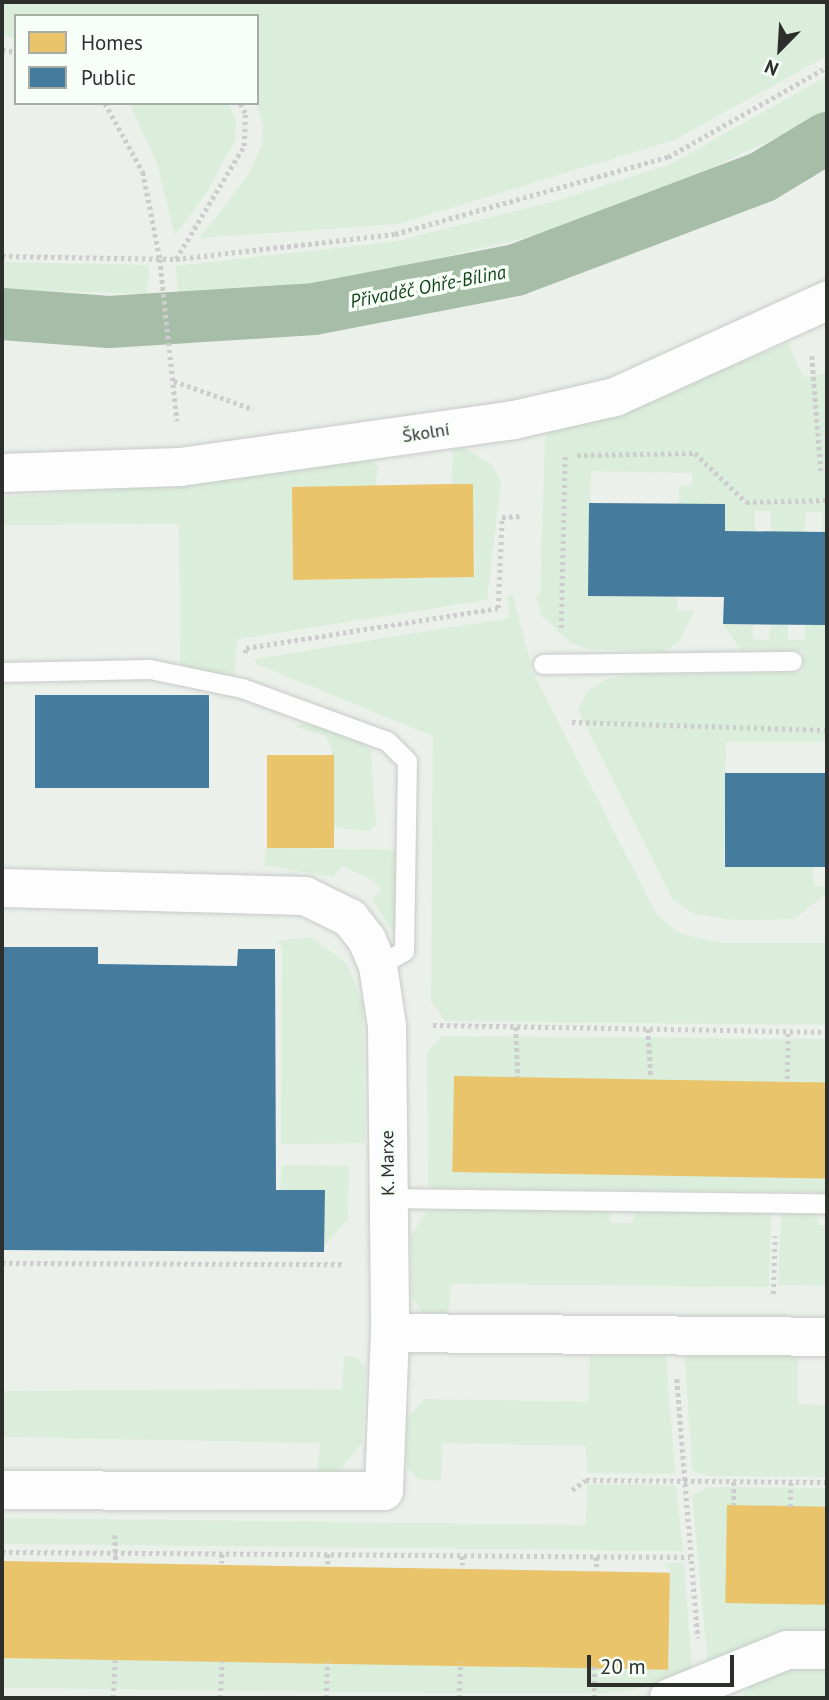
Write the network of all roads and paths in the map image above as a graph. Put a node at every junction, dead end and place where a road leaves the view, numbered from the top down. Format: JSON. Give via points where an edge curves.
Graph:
{"nodes":[{"id":1,"x":827,"y":67,"type":"edge"},
{"id":2,"x":106,"y":105,"type":"edge"},
{"id":3,"x":241,"y":105,"type":"edge"},
{"id":4,"x":2,"y":256,"type":"edge"},
{"id":5,"x":160,"y":259,"type":"junction"},
{"id":6,"x":176,"y":259,"type":"junction"},
{"id":7,"x":817,"y":305,"type":"edge"},
{"id":8,"x":174,"y":381,"type":"dead end"},
{"id":9,"x":821,"y":471,"type":"dead end"},
{"id":10,"x":2,"y":473,"type":"edge"},
{"id":11,"x":827,"y":500,"type":"edge"},
{"id":12,"x":520,"y":516,"type":"dead end"},
{"id":13,"x":792,"y":662,"type":"dead end"},
{"id":14,"x":552,"y":664,"type":"joint"},
{"id":15,"x":2,"y":672,"type":"edge"},
{"id":16,"x":242,"y":688,"type":"junction"},
{"id":17,"x":572,"y":722,"type":"dead end"},
{"id":18,"x":827,"y":730,"type":"edge"},
{"id":19,"x":2,"y":888,"type":"edge"},
{"id":20,"x":378,"y":966,"type":"junction"},
{"id":21,"x":427,"y":1025,"type":"dead end"},
{"id":22,"x":516,"y":1027,"type":"junction"},
{"id":23,"x":648,"y":1030,"type":"junction"},
{"id":24,"x":789,"y":1032,"type":"junction"},
{"id":25,"x":827,"y":1032,"type":"edge"},
{"id":26,"x":518,"y":1077,"type":"dead end"},
{"id":27,"x":651,"y":1077,"type":"dead end"},
{"id":28,"x":787,"y":1079,"type":"dead end"},
{"id":29,"x":389,"y":1198,"type":"junction"},
{"id":30,"x":777,"y":1203,"type":"junction"},
{"id":31,"x":827,"y":1203,"type":"edge"},
{"id":32,"x":2,"y":1263,"type":"edge"},
{"id":33,"x":388,"y":1264,"type":"junction"},
{"id":34,"x":390,"y":1333,"type":"junction"},
{"id":35,"x":771,"y":1337,"type":"junction"},
{"id":36,"x":827,"y":1337,"type":"edge"},
{"id":37,"x":678,"y":1401,"type":"dead end"},
{"id":38,"x":682,"y":1481,"type":"junction"},
{"id":39,"x":734,"y":1482,"type":"junction"},
{"id":40,"x":791,"y":1482,"type":"junction"},
{"id":41,"x":827,"y":1482,"type":"edge"},
{"id":42,"x":2,"y":1490,"type":"edge"},
{"id":43,"x":572,"y":1490,"type":"dead end"},
{"id":44,"x":734,"y":1505,"type":"dead end"},
{"id":45,"x":790,"y":1507,"type":"dead end"},
{"id":46,"x":2,"y":1552,"type":"edge"},
{"id":47,"x":222,"y":1554,"type":"junction"},
{"id":48,"x":328,"y":1554,"type":"junction"},
{"id":49,"x":462,"y":1556,"type":"junction"},
{"id":50,"x":596,"y":1557,"type":"junction"},
{"id":51,"x":690,"y":1557,"type":"junction"},
{"id":52,"x":222,"y":1563,"type":"dead end"},
{"id":53,"x":328,"y":1564,"type":"dead end"},
{"id":54,"x":463,"y":1565,"type":"dead end"},
{"id":55,"x":597,"y":1567,"type":"dead end"},
{"id":56,"x":827,"y":1650,"type":"edge"},
{"id":57,"x":115,"y":1660,"type":"dead end"},
{"id":58,"x":222,"y":1661,"type":"dead end"},
{"id":59,"x":327,"y":1662,"type":"dead end"},
{"id":60,"x":460,"y":1662,"type":"dead end"},
{"id":61,"x":594,"y":1664,"type":"dead end"},
{"id":62,"x":686,"y":1691,"type":"edge"},
{"id":63,"x":114,"y":1698,"type":"edge"},
{"id":64,"x":220,"y":1698,"type":"edge"},
{"id":65,"x":326,"y":1698,"type":"edge"},
{"id":66,"x":459,"y":1698,"type":"edge"},
{"id":67,"x":594,"y":1698,"type":"edge"}],
"edges":[{"from":1,"to":6,"type":"path","via":[[668,157],[552,192],[395,234]]},
{"from":2,"to":5,"type":"path","via":[[143,172]]},
{"from":3,"to":6,"type":"path","via":[[244,146]]},
{"from":4,"to":5,"type":"path"},
{"from":5,"to":6,"type":"path"},
{"from":5,"to":8,"type":"path"},
{"from":7,"to":9,"type":"path"},
{"from":7,"to":10,"type":"street","name":"Školní","via":[[615,397],[514,420],[180,467]]},
{"from":11,"to":14,"type":"path","via":[[746,502],[695,453],[564,455]]},
{"from":12,"to":16,"type":"path","via":[[502,517],[498,608],[246,648]]},
{"from":13,"to":14,"type":"lane"},
{"from":15,"to":16,"type":"lane","via":[[150,670]]},
{"from":16,"to":20,"type":"lane","via":[[387,741],[407,761],[404,951]]},
{"from":17,"to":18,"type":"path"},
{"from":19,"to":20,"type":"street","name":"K. Marxe","via":[[305,896],[350,918],[367,940]]},
{"from":20,"to":29,"type":"street","name":"K. Marxe","via":[[387,1026]]},
{"from":21,"to":22,"type":"path"},
{"from":22,"to":23,"type":"path"},
{"from":22,"to":26,"type":"path"},
{"from":23,"to":24,"type":"path"},
{"from":23,"to":27,"type":"path"},
{"from":24,"to":25,"type":"path"},
{"from":24,"to":28,"type":"path"},
{"from":29,"to":30,"type":"lane"},
{"from":29,"to":33,"type":"street","name":"K. Marxe"},
{"from":30,"to":31,"type":"lane"},
{"from":30,"to":35,"type":"path"},
{"from":32,"to":33,"type":"path"},
{"from":33,"to":34,"type":"street","name":"K. Marxe"},
{"from":34,"to":35,"type":"street"},
{"from":34,"to":42,"type":"street","name":"K. Marxe","via":[[384,1491]]},
{"from":35,"to":36,"type":"street"},
{"from":37,"to":38,"type":"path"},
{"from":38,"to":39,"type":"path"},
{"from":38,"to":43,"type":"path","via":[[586,1480]]},
{"from":38,"to":51,"type":"path"},
{"from":39,"to":40,"type":"path"},
{"from":39,"to":44,"type":"path"},
{"from":40,"to":41,"type":"path"},
{"from":40,"to":45,"type":"path"},
{"from":46,"to":47,"type":"path"},
{"from":47,"to":48,"type":"path"},
{"from":47,"to":52,"type":"path"},
{"from":48,"to":49,"type":"path"},
{"from":48,"to":53,"type":"path"},
{"from":49,"to":50,"type":"path"},
{"from":49,"to":54,"type":"path"},
{"from":50,"to":51,"type":"path"},
{"from":50,"to":55,"type":"path"},
{"from":51,"to":62,"type":"path"},
{"from":56,"to":62,"type":"street","via":[[787,1650]]},
{"from":57,"to":63,"type":"path"},
{"from":58,"to":64,"type":"path"},
{"from":59,"to":65,"type":"path"},
{"from":60,"to":66,"type":"path"},
{"from":61,"to":67,"type":"path"}]}
